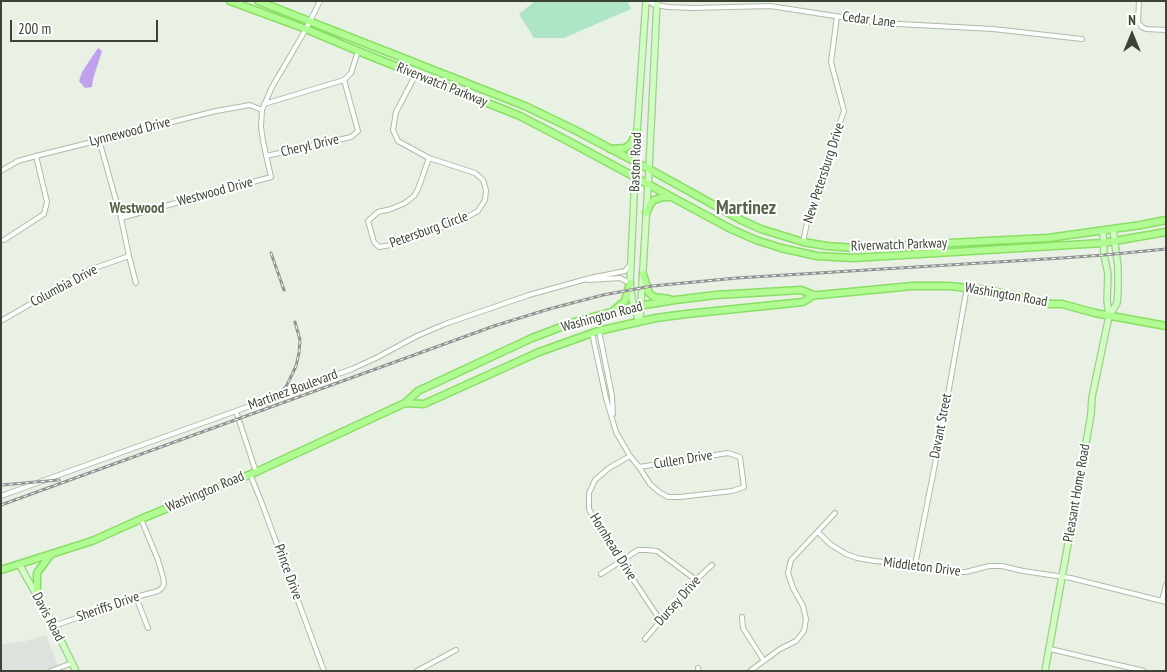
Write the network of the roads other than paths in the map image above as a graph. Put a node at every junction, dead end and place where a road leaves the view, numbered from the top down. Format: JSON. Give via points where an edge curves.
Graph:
{"nodes":[{"id":1,"x":230,"y":1,"type":"edge"},
{"id":2,"x":258,"y":1,"type":"edge"},
{"id":3,"x":320,"y":1,"type":"edge"},
{"id":4,"x":647,"y":1,"type":"edge"},
{"id":5,"x":1139,"y":1,"type":"edge"},
{"id":6,"x":656,"y":3,"type":"edge"},
{"id":7,"x":837,"y":16,"type":"junction"},
{"id":8,"x":310,"y":21,"type":"junction"},
{"id":9,"x":306,"y":29,"type":"junction"},
{"id":10,"x":1166,"y":30,"type":"edge"},
{"id":11,"x":1082,"y":39,"type":"dead end"},
{"id":12,"x":358,"y":51,"type":"junction"},
{"id":13,"x":416,"y":74,"type":"junction"},
{"id":14,"x":344,"y":80,"type":"junction"},
{"id":15,"x":264,"y":104,"type":"junction"},
{"id":16,"x":262,"y":110,"type":"junction"},
{"id":17,"x":637,"y":131,"type":"junction"},
{"id":18,"x":99,"y":140,"type":"junction"},
{"id":19,"x":609,"y":149,"type":"junction"},
{"id":20,"x":36,"y":156,"type":"junction"},
{"id":21,"x":266,"y":156,"type":"junction"},
{"id":22,"x":429,"y":158,"type":"junction"},
{"id":23,"x":636,"y":162,"type":"junction"},
{"id":24,"x":649,"y":169,"type":"junction"},
{"id":25,"x":1,"y":171,"type":"edge"},
{"id":26,"x":635,"y":178,"type":"junction"},
{"id":27,"x":648,"y":184,"type":"junction"},
{"id":28,"x":673,"y":197,"type":"junction"},
{"id":29,"x":646,"y":213,"type":"junction"},
{"id":30,"x":121,"y":218,"type":"junction"},
{"id":31,"x":1166,"y":220,"type":"edge"},
{"id":32,"x":745,"y":222,"type":"junction"},
{"id":33,"x":1113,"y":229,"type":"junction"},
{"id":34,"x":1103,"y":230,"type":"junction"},
{"id":35,"x":1166,"y":232,"type":"edge"},
{"id":36,"x":740,"y":233,"type":"junction"},
{"id":37,"x":1,"y":240,"type":"edge"},
{"id":38,"x":1115,"y":241,"type":"junction"},
{"id":39,"x":803,"y":242,"type":"junction"},
{"id":40,"x":1103,"y":242,"type":"junction"},
{"id":41,"x":129,"y":256,"type":"junction"},
{"id":42,"x":631,"y":264,"type":"junction"},
{"id":43,"x":643,"y":274,"type":"junction"},
{"id":44,"x":583,"y":281,"type":"junction"},
{"id":45,"x":136,"y":283,"type":"dead end"},
{"id":46,"x":630,"y":283,"type":"junction"},
{"id":47,"x":967,"y":287,"type":"junction"},
{"id":48,"x":814,"y":295,"type":"junction"},
{"id":49,"x":675,"y":300,"type":"junction"},
{"id":50,"x":638,"y":306,"type":"junction"},
{"id":51,"x":610,"y":312,"type":"junction"},
{"id":52,"x":1109,"y":316,"type":"junction"},
{"id":53,"x":1,"y":321,"type":"edge"},
{"id":54,"x":639,"y":322,"type":"junction"},
{"id":55,"x":1166,"y":326,"type":"edge"},
{"id":56,"x":595,"y":332,"type":"junction"},
{"id":57,"x":405,"y":403,"type":"junction"},
{"id":58,"x":236,"y":411,"type":"junction"},
{"id":59,"x":614,"y":421,"type":"junction"},
{"id":60,"x":630,"y":456,"type":"junction"},
{"id":61,"x":639,"y":467,"type":"junction"},
{"id":62,"x":253,"y":473,"type":"junction"},
{"id":63,"x":1,"y":496,"type":"edge"},
{"id":64,"x":835,"y":513,"type":"dead end"},
{"id":65,"x":141,"y":519,"type":"junction"},
{"id":66,"x":818,"y":532,"type":"junction"},
{"id":67,"x":51,"y":554,"type":"junction"},
{"id":68,"x":621,"y":561,"type":"junction"},
{"id":69,"x":19,"y":564,"type":"junction"},
{"id":70,"x":712,"y":564,"type":"dead end"},
{"id":71,"x":915,"y":565,"type":"junction"},
{"id":72,"x":1,"y":570,"type":"edge"},
{"id":73,"x":600,"y":574,"type":"dead end"},
{"id":74,"x":1062,"y":577,"type":"junction"},
{"id":75,"x":696,"y":580,"type":"junction"},
{"id":76,"x":1166,"y":586,"type":"edge"},
{"id":77,"x":37,"y":596,"type":"junction"},
{"id":78,"x":136,"y":597,"type":"junction"},
{"id":79,"x":1164,"y":602,"type":"edge"},
{"id":80,"x":742,"y":617,"type":"dead end"},
{"id":81,"x":660,"y":620,"type":"junction"},
{"id":82,"x":54,"y":626,"type":"junction"},
{"id":83,"x":148,"y":628,"type":"dead end"},
{"id":84,"x":645,"y":639,"type":"dead end"},
{"id":85,"x":1050,"y":648,"type":"junction"},
{"id":86,"x":456,"y":650,"type":"dead end"},
{"id":87,"x":764,"y":661,"type":"junction"},
{"id":88,"x":72,"y":663,"type":"junction"},
{"id":89,"x":51,"y":671,"type":"edge"},
{"id":90,"x":76,"y":671,"type":"edge"},
{"id":91,"x":324,"y":671,"type":"edge"},
{"id":92,"x":417,"y":671,"type":"edge"},
{"id":93,"x":750,"y":671,"type":"edge"},
{"id":94,"x":1045,"y":671,"type":"edge"},
{"id":95,"x":1144,"y":671,"type":"edge"}],
"edges":[{"from":1,"to":9,"type":"main road","name":"Riverwatch Parkway"},
{"from":2,"to":8,"type":"main road","name":"Riverwatch Parkway"},
{"from":3,"to":8,"type":"street","name":"Westwood Drive"},
{"from":4,"to":6,"type":"street"},
{"from":4,"to":17,"type":"main road","name":"Baston Road"},
{"from":5,"to":10,"type":"street","via":[[1138,22],[1142,27]]},
{"from":6,"to":7,"type":"street","name":"Cedar Lane","via":[[693,8],[770,6]]},
{"from":6,"to":24,"type":"main road"},
{"from":7,"to":11,"type":"street","name":"Cedar Lane","via":[[894,24],[993,29]]},
{"from":7,"to":39,"type":"street","name":"New Petersburg Drive","via":[[831,62],[844,111],[809,214]]},
{"from":8,"to":9,"type":"street","name":"Westwood Drive"},
{"from":8,"to":19,"type":"main road","name":"Riverwatch Parkway","via":[[532,110]]},
{"from":9,"to":12,"type":"main road","name":"Riverwatch Parkway"},
{"from":9,"to":15,"type":"street","name":"Westwood Drive"},
{"from":12,"to":13,"type":"main road","name":"Riverwatch Parkway"},
{"from":12,"to":14,"type":"street","via":[[351,73]]},
{"from":13,"to":22,"type":"street","name":"Petersburg Circle","via":[[396,112],[393,130],[398,141]]},
{"from":13,"to":26,"type":"main road","name":"Riverwatch Parkway","via":[[520,116]]},
{"from":14,"to":15,"type":"street"},
{"from":14,"to":21,"type":"street","name":"Cheryl Drive","via":[[358,131],[351,137]]},
{"from":15,"to":16,"type":"street","name":"Westwood Drive"},
{"from":16,"to":18,"type":"street","name":"Lynnewood Drive","via":[[250,105],[216,110]]},
{"from":16,"to":21,"type":"street","name":"Westwood Drive"},
{"from":17,"to":19,"type":"main road","via":[[631,144]]},
{"from":17,"to":23,"type":"main road","name":"Baston Road"},
{"from":18,"to":20,"type":"street","name":"Lynnewood Drive"},
{"from":18,"to":30,"type":"street"},
{"from":19,"to":23,"type":"main road","name":"Riverwatch Parkway"},
{"from":20,"to":25,"type":"street","name":"Lynnewood Drive"},
{"from":20,"to":37,"type":"street","via":[[47,202],[44,214]]},
{"from":21,"to":30,"type":"street","name":"Westwood Drive","via":[[271,177]]},
{"from":22,"to":22,"type":"street","name":"Petersburg Circle","via":[[414,196],[405,203],[378,212],[368,221],[374,242],[379,247],[469,216],[478,211],[485,200],[483,180],[475,173]]},
{"from":23,"to":24,"type":"main road","name":"Riverwatch Parkway"},
{"from":23,"to":26,"type":"main road","name":"Baston Road"},
{"from":24,"to":27,"type":"main road"},
{"from":24,"to":32,"type":"main road","name":"Riverwatch Parkway"},
{"from":26,"to":27,"type":"main road","name":"Riverwatch Parkway"},
{"from":26,"to":42,"type":"main road","name":"Baston Road"},
{"from":27,"to":28,"type":"main road","name":"Riverwatch Parkway"},
{"from":27,"to":29,"type":"main road"},
{"from":28,"to":29,"type":"main road","via":[[658,198]]},
{"from":28,"to":36,"type":"main road","name":"Riverwatch Parkway"},
{"from":29,"to":43,"type":"main road"},
{"from":30,"to":41,"type":"street"},
{"from":31,"to":33,"type":"main road","name":"Riverwatch Parkway"},
{"from":32,"to":36,"type":"main road"},
{"from":32,"to":39,"type":"main road","name":"Riverwatch Parkway"},
{"from":33,"to":34,"type":"main road","name":"Riverwatch Parkway"},
{"from":33,"to":38,"type":"main road","name":"Pleasant Home Road"},
{"from":34,"to":39,"type":"main road","name":"Riverwatch Parkway","via":[[1048,238],[872,247],[837,247]]},
{"from":34,"to":40,"type":"main road","name":"Pleasant Home Road"},
{"from":35,"to":38,"type":"main road","name":"Riverwatch Parkway"},
{"from":36,"to":40,"type":"main road","name":"Riverwatch Parkway","via":[[799,253],[853,258]]},
{"from":38,"to":40,"type":"main road","name":"Riverwatch Parkway"},
{"from":38,"to":52,"type":"main road","name":"Pleasant Home Road","via":[[1118,300]]},
{"from":40,"to":52,"type":"main road","name":"Pleasant Home Road"},
{"from":41,"to":45,"type":"street"},
{"from":41,"to":53,"type":"street","name":"Columbia Drive","via":[[89,270]]},
{"from":42,"to":44,"type":"street","name":"Martinez Boulevard","via":[[625,271]]},
{"from":42,"to":46,"type":"main road","name":"Baston Road"},
{"from":43,"to":49,"type":"main road","via":[[652,295]]},
{"from":43,"to":50,"type":"main road"},
{"from":44,"to":46,"type":"street","name":"Martinez Boulevard","via":[[620,278]]},
{"from":44,"to":58,"type":"street","name":"Martinez Boulevard","via":[[529,295],[445,324],[365,364]]},
{"from":46,"to":50,"type":"main road","name":"Baston Road","via":[[632,299]]},
{"from":46,"to":51,"type":"main road","via":[[626,301]]},
{"from":47,"to":48,"type":"main road","name":"Washington Road","via":[[912,286]]},
{"from":47,"to":52,"type":"main road","name":"Washington Road"},
{"from":47,"to":71,"type":"street","name":"Davant Street"},
{"from":48,"to":49,"type":"main road","name":"Washington Road","via":[[801,290]]},
{"from":48,"to":54,"type":"main road","name":"Washington Road","via":[[803,302]]},
{"from":49,"to":50,"type":"main road","name":"Washington Road"},
{"from":50,"to":51,"type":"main road","name":"Washington Road"},
{"from":50,"to":54,"type":"main road","name":"Baston Road"},
{"from":51,"to":57,"type":"main road","name":"Washington Road","via":[[532,338],[418,391]]},
{"from":52,"to":55,"type":"main road","name":"Washington Road"},
{"from":52,"to":74,"type":"main road","name":"Pleasant Home Road"},
{"from":54,"to":56,"type":"main road","name":"Washington Road"},
{"from":56,"to":57,"type":"main road","name":"Washington Road","via":[[539,352],[424,404]]},
{"from":56,"to":59,"type":"street","via":[[606,398]]},
{"from":56,"to":59,"type":"street","via":[[612,396]]},
{"from":57,"to":62,"type":"main road","name":"Washington Road"},
{"from":58,"to":62,"type":"street","name":"Prince Drive"},
{"from":58,"to":63,"type":"street","name":"Martinez Boulevard"},
{"from":59,"to":60,"type":"street","via":[[616,432]]},
{"from":60,"to":61,"type":"street"},
{"from":60,"to":68,"type":"street","name":"Hornhead Drive","via":[[595,480],[589,493],[589,509]]},
{"from":61,"to":61,"type":"street","name":"Cullen Drive","via":[[728,453],[740,457],[744,487],[668,497],[650,484]]},
{"from":62,"to":65,"type":"main road","name":"Washington Road"},
{"from":62,"to":91,"type":"street","name":"Prince Drive"},
{"from":64,"to":66,"type":"street"},
{"from":65,"to":67,"type":"main road","name":"Washington Road","via":[[92,541]]},
{"from":65,"to":78,"type":"street","name":"Sheriffs Drive","via":[[164,584],[158,591]]},
{"from":66,"to":71,"type":"street","name":"Middleton Drive","via":[[846,554]]},
{"from":66,"to":87,"type":"street","via":[[791,560],[788,573],[803,606],[804,631],[796,641]]},
{"from":67,"to":69,"type":"main road","name":"Washington Road"},
{"from":67,"to":77,"type":"main road","via":[[37,573]]},
{"from":68,"to":73,"type":"street"},
{"from":68,"to":75,"type":"street","via":[[638,550],[657,551]]},
{"from":68,"to":81,"type":"street","name":"Hornhead Drive"},
{"from":69,"to":72,"type":"main road","name":"Washington Road"},
{"from":69,"to":77,"type":"main road","name":"Davis Road"},
{"from":70,"to":75,"type":"street","name":"Dursey Drive"},
{"from":71,"to":74,"type":"street","name":"Middleton Drive","via":[[945,572],[1002,566]]},
{"from":74,"to":79,"type":"street"},
{"from":74,"to":85,"type":"main road","name":"Pleasant Home Road"},
{"from":75,"to":81,"type":"street","name":"Dursey Drive"},
{"from":76,"to":79,"type":"street"},
{"from":77,"to":82,"type":"main road","name":"Davis Road"},
{"from":78,"to":82,"type":"street","name":"Sheriffs Drive"},
{"from":78,"to":83,"type":"street"},
{"from":80,"to":87,"type":"street","via":[[743,628]]},
{"from":81,"to":84,"type":"street","name":"Dursey Drive"},
{"from":82,"to":88,"type":"main road","name":"Davis Road"},
{"from":85,"to":94,"type":"main road","name":"Pleasant Home Road"},
{"from":85,"to":95,"type":"street"},
{"from":86,"to":92,"type":"street"},
{"from":87,"to":93,"type":"street"},
{"from":88,"to":89,"type":"street"},
{"from":88,"to":90,"type":"main road","name":"Davis Road"}]}
